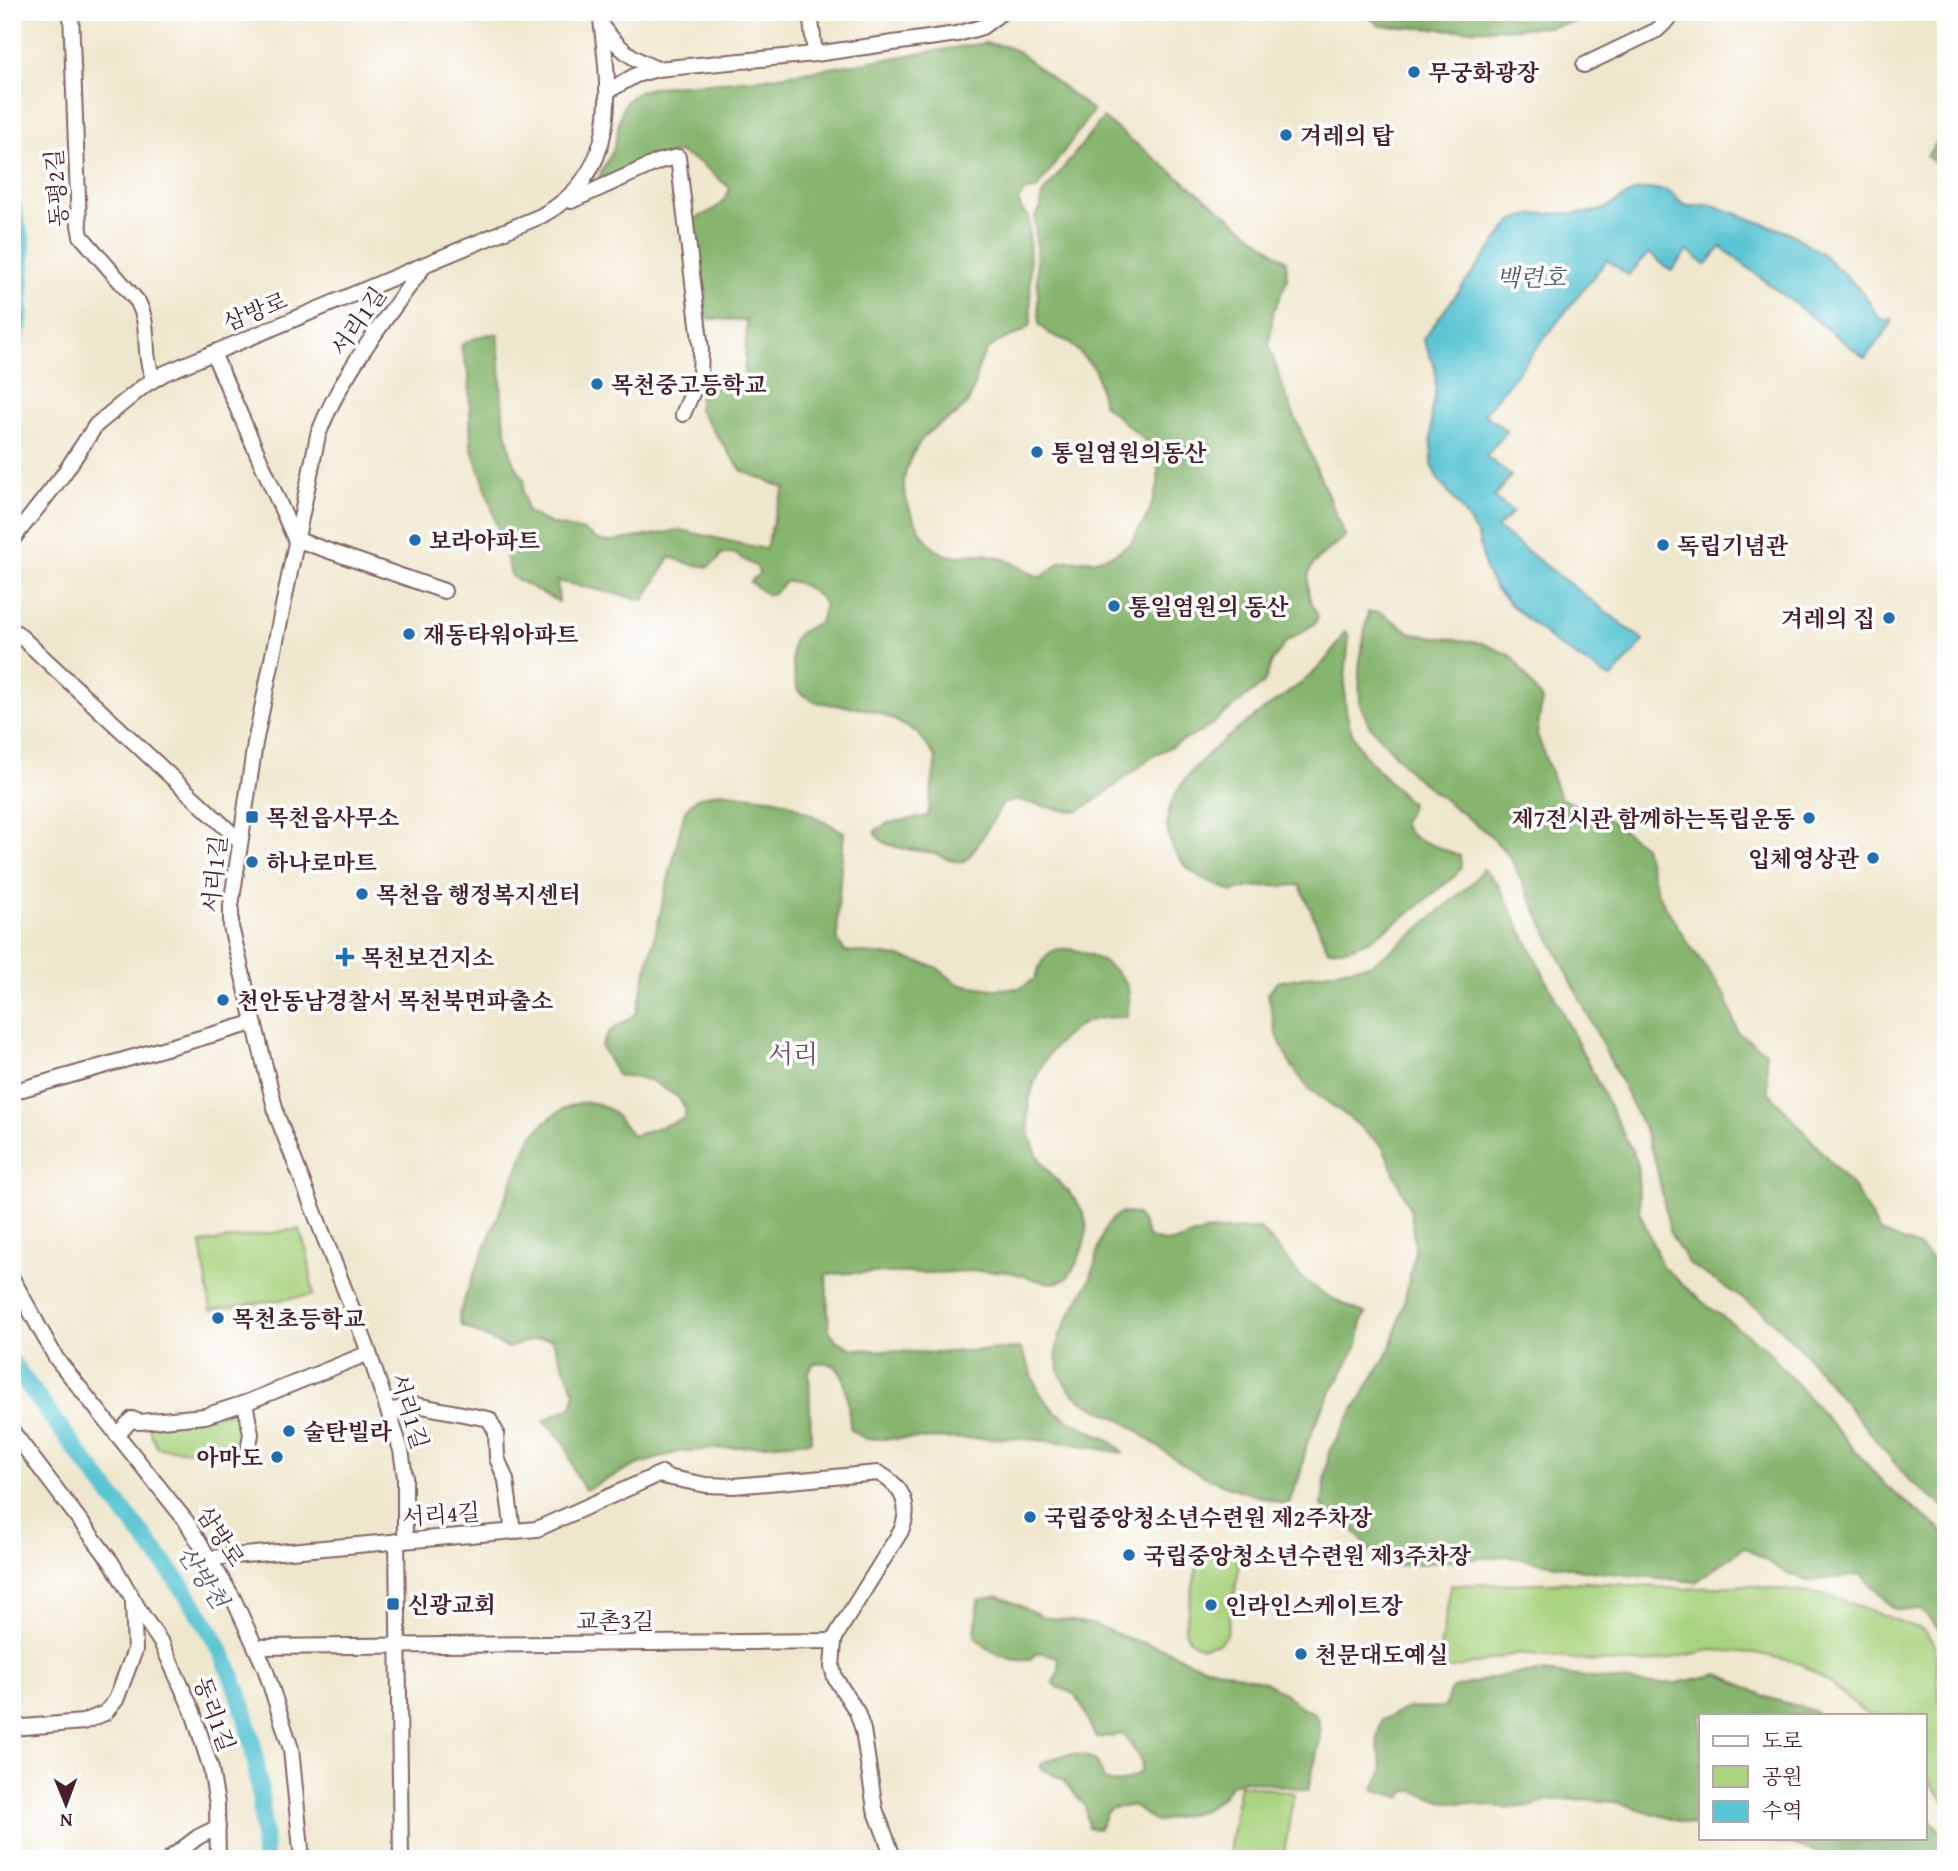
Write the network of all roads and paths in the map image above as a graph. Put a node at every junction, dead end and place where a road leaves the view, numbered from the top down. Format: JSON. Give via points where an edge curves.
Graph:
{"nodes":[{"id":1,"x":71,"y":12,"type":"edge"},
{"id":2,"x":810,"y":12,"type":"edge"},
{"id":3,"x":1002,"y":12,"type":"edge"},
{"id":4,"x":1676,"y":12,"type":"edge"},
{"id":5,"x":601,"y":20,"type":"edge"},
{"id":6,"x":815,"y":54,"type":"junction"},
{"id":7,"x":1584,"y":65,"type":"dead end"},
{"id":8,"x":657,"y":69,"type":"junction"},
{"id":9,"x":608,"y":92,"type":"junction"},
{"id":10,"x":560,"y":206,"type":"junction"},
{"id":11,"x":424,"y":266,"type":"junction"},
{"id":12,"x":213,"y":353,"type":"junction"},
{"id":13,"x":154,"y":379,"type":"junction"},
{"id":14,"x":683,"y":414,"type":"dead end"},
{"id":15,"x":15,"y":533,"type":"edge"},
{"id":16,"x":295,"y":539,"type":"junction"},
{"id":17,"x":444,"y":591,"type":"dead end"},
{"id":18,"x":14,"y":629,"type":"edge"},
{"id":19,"x":240,"y":841,"type":"junction"},
{"id":20,"x":253,"y":1023,"type":"junction"},
{"id":21,"x":12,"y":1092,"type":"edge"},
{"id":22,"x":12,"y":1278,"type":"edge"},
{"id":23,"x":369,"y":1353,"type":"junction"},
{"id":24,"x":245,"y":1403,"type":"junction"},
{"id":25,"x":388,"y":1411,"type":"junction"},
{"id":26,"x":12,"y":1431,"type":"edge"},
{"id":27,"x":117,"y":1435,"type":"junction"},
{"id":28,"x":254,"y":1438,"type":"dead end"},
{"id":29,"x":513,"y":1532,"type":"junction"},
{"id":30,"x":401,"y":1540,"type":"junction"},
{"id":31,"x":211,"y":1558,"type":"junction"},
{"id":32,"x":133,"y":1597,"type":"junction"},
{"id":33,"x":834,"y":1641,"type":"junction"},
{"id":34,"x":397,"y":1645,"type":"junction"},
{"id":35,"x":256,"y":1647,"type":"junction"},
{"id":36,"x":12,"y":1728,"type":"edge"},
{"id":37,"x":218,"y":1827,"type":"junction"},
{"id":38,"x":169,"y":1859,"type":"edge"},
{"id":39,"x":218,"y":1859,"type":"edge"},
{"id":40,"x":302,"y":1859,"type":"edge"},
{"id":41,"x":401,"y":1859,"type":"edge"},
{"id":42,"x":894,"y":1859,"type":"edge"}],
"edges":[{"from":1,"to":13,"type":"street","name":"동평2길","via":[[81,236],[138,302],[147,327],[148,366]]},
{"from":2,"to":6,"type":"street"},
{"from":3,"to":6,"type":"street","via":[[982,27],[957,34]]},
{"from":4,"to":7,"type":"street","via":[[1657,30]]},
{"from":5,"to":8,"type":"street","via":[[619,48]]},
{"from":5,"to":9,"type":"street","name":"삼방로"},
{"from":6,"to":8,"type":"street"},
{"from":8,"to":9,"type":"street"},
{"from":9,"to":10,"type":"street","name":"삼방로","via":[[600,149],[587,177]]},
{"from":10,"to":11,"type":"street","name":"삼방로"},
{"from":10,"to":14,"type":"street","name":"삼방로","via":[[678,157],[701,349],[700,375]]},
{"from":11,"to":12,"type":"street","name":"삼방로"},
{"from":11,"to":16,"type":"street","name":"서리1길","via":[[328,406]]},
{"from":12,"to":13,"type":"street","name":"삼방로"},
{"from":12,"to":16,"type":"street"},
{"from":13,"to":15,"type":"street","name":"삼방로","via":[[96,425],[63,475]]},
{"from":16,"to":17,"type":"street"},
{"from":16,"to":19,"type":"street","name":"서리1길"},
{"from":18,"to":19,"type":"street"},
{"from":19,"to":20,"type":"street","name":"서리1길","via":[[231,927]]},
{"from":20,"to":21,"type":"street"},
{"from":20,"to":23,"type":"street","name":"서리1길","via":[[276,1116]]},
{"from":22,"to":27,"type":"street","name":"삼방로","via":[[56,1358]]},
{"from":23,"to":24,"type":"street"},
{"from":23,"to":25,"type":"street","name":"서리1길"},
{"from":24,"to":27,"type":"street","via":[[205,1416],[132,1419]]},
{"from":24,"to":28,"type":"street"},
{"from":25,"to":29,"type":"street","via":[[416,1405],[489,1419],[496,1432]]},
{"from":25,"to":30,"type":"street","name":"서리1길","via":[[405,1477]]},
{"from":26,"to":32,"type":"street","name":"동리1길"},
{"from":27,"to":31,"type":"street","name":"삼방로"},
{"from":29,"to":30,"type":"street","name":"서리4길"},
{"from":29,"to":33,"type":"street","name":"서리4길","via":[[537,1529],[660,1474],[734,1486],[878,1474],[894,1483],[906,1501],[906,1519]]},
{"from":30,"to":31,"type":"street","name":"서리4길"},
{"from":30,"to":34,"type":"street","name":"서리1길"},
{"from":31,"to":35,"type":"street","name":"삼방로"},
{"from":32,"to":36,"type":"street","name":"동리1길","via":[[135,1650],[116,1700],[105,1713],[83,1722]]},
{"from":32,"to":37,"type":"street","name":"동리1길","via":[[162,1644],[193,1712],[211,1769]]},
{"from":33,"to":34,"type":"street","name":"교촌3길"},
{"from":33,"to":42,"type":"street","via":[[835,1678],[863,1730],[875,1809]]},
{"from":34,"to":35,"type":"street"},
{"from":34,"to":41,"type":"street","name":"서리1길"},
{"from":35,"to":40,"type":"street","name":"삼방로","via":[[292,1749]]},
{"from":37,"to":38,"type":"street"},
{"from":37,"to":39,"type":"street","name":"동리1길"}]}
